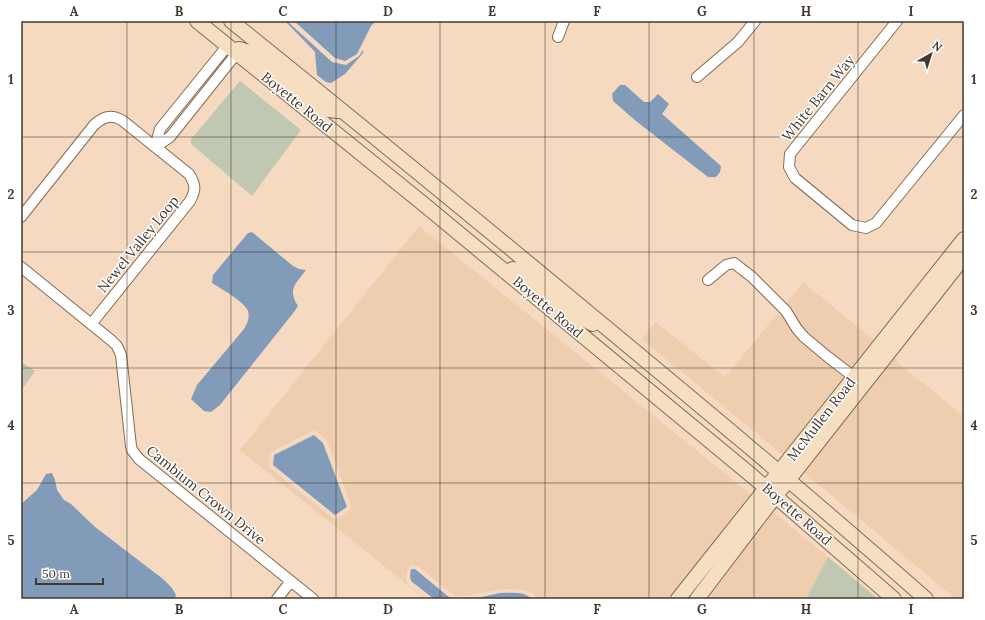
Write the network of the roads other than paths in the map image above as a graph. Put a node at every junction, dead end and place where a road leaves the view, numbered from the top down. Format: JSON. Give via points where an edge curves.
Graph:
{"nodes":[{"id":1,"x":197,"y":21,"type":"edge"},
{"id":2,"x":231,"y":21,"type":"edge"},
{"id":3,"x":564,"y":21,"type":"edge"},
{"id":4,"x":755,"y":21,"type":"edge"},
{"id":5,"x":897,"y":21,"type":"edge"},
{"id":6,"x":558,"y":37,"type":"dead end"},
{"id":7,"x":232,"y":48,"type":"junction"},
{"id":8,"x":697,"y":77,"type":"dead end"},
{"id":9,"x":342,"y":111,"type":"junction"},
{"id":10,"x":964,"y":115,"type":"edge"},
{"id":11,"x":155,"y":147,"type":"junction"},
{"id":12,"x":21,"y":217,"type":"edge"},
{"id":13,"x":496,"y":236,"type":"junction"},
{"id":14,"x":964,"y":239,"type":"edge"},
{"id":15,"x":964,"y":257,"type":"edge"},
{"id":16,"x":21,"y":267,"type":"edge"},
{"id":17,"x":505,"y":272,"type":"junction"},
{"id":18,"x":708,"y":280,"type":"dead end"},
{"id":19,"x":92,"y":323,"type":"junction"},
{"id":20,"x":606,"y":328,"type":"junction"},
{"id":21,"x":854,"y":377,"type":"junction"},
{"id":22,"x":784,"y":476,"type":"junction"},
{"id":23,"x":771,"y":492,"type":"junction"},
{"id":24,"x":291,"y":582,"type":"junction"},
{"id":25,"x":277,"y":599,"type":"edge"},
{"id":26,"x":313,"y":599,"type":"edge"},
{"id":27,"x":678,"y":599,"type":"edge"},
{"id":28,"x":697,"y":599,"type":"edge"},
{"id":29,"x":894,"y":599,"type":"edge"},
{"id":30,"x":926,"y":599,"type":"edge"}],
"edges":[{"from":1,"to":7,"type":"main road","name":"Boyette Road"},
{"from":2,"to":9,"type":"main road","name":"Boyette Road"},
{"from":3,"to":6,"type":"street"},
{"from":4,"to":8,"type":"street","via":[[738,42]]},
{"from":5,"to":10,"type":"street","name":"White Barn Way","via":[[790,154],[789,168],[795,178],[852,225],[866,228],[876,223]]},
{"from":7,"to":9,"type":"main road","via":[[242,49],[266,62],[321,106],[329,110]]},
{"from":7,"to":11,"type":"street","via":[[170,137]]},
{"from":7,"to":17,"type":"main road","name":"Boyette Road"},
{"from":9,"to":13,"type":"main road","name":"Boyette Road"},
{"from":11,"to":12,"type":"street","name":"Newel Valley Loop","via":[[123,120],[112,116],[100,120]]},
{"from":11,"to":19,"type":"street","name":"Newel Valley Loop","via":[[189,174],[195,187],[194,194]]},
{"from":13,"to":17,"type":"main road"},
{"from":13,"to":20,"type":"main road","name":"Boyette Road"},
{"from":14,"to":21,"type":"main road","name":"McMullen Road"},
{"from":15,"to":22,"type":"main road","name":"McMullen Road"},
{"from":16,"to":19,"type":"street","name":"Cambium Crown Drive"},
{"from":17,"to":20,"type":"main road","via":[[512,269],[522,272],[572,314]]},
{"from":17,"to":23,"type":"main road","name":"Boyette Road"},
{"from":18,"to":21,"type":"street","via":[[726,265],[734,263],[786,311],[804,337]]},
{"from":19,"to":24,"type":"street","name":"Cambium Crown Drive","via":[[119,350],[131,446],[135,455]]},
{"from":20,"to":22,"type":"main road","name":"Boyette Road"},
{"from":21,"to":22,"type":"main road","name":"McMullen Road"},
{"from":22,"to":23,"type":"main road","name":"McMullen Road"},
{"from":22,"to":30,"type":"main road","name":"Boyette Road"},
{"from":23,"to":27,"type":"main road","name":"McMullen Road"},
{"from":23,"to":28,"type":"main road","name":"McMullen Road"},
{"from":23,"to":29,"type":"main road","name":"Boyette Road"},
{"from":24,"to":25,"type":"street"},
{"from":24,"to":26,"type":"street","name":"Cambium Crown Drive"}]}
